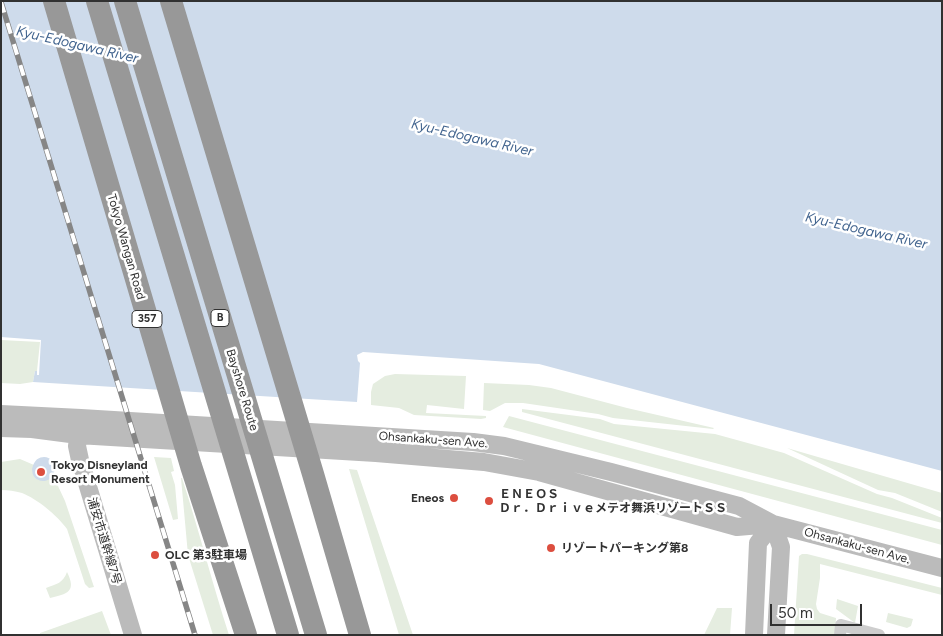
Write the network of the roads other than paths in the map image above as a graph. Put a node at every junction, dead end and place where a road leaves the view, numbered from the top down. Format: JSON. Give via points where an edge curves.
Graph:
{"nodes":[{"id":1,"x":54,"y":1,"type":"edge"},
{"id":2,"x":97,"y":1,"type":"edge"},
{"id":3,"x":125,"y":1,"type":"edge"},
{"id":4,"x":171,"y":1,"type":"edge"},
{"id":5,"x":1,"y":414,"type":"edge"},
{"id":6,"x":80,"y":426,"type":"junction"},
{"id":7,"x":1,"y":428,"type":"edge"},
{"id":8,"x":773,"y":524,"type":"junction"},
{"id":9,"x":942,"y":568,"type":"edge"},
{"id":10,"x":132,"y":635,"type":"edge"},
{"id":11,"x":246,"y":635,"type":"edge"},
{"id":12,"x":288,"y":635,"type":"edge"},
{"id":13,"x":316,"y":635,"type":"edge"},
{"id":14,"x":360,"y":635,"type":"edge"},
{"id":15,"x":754,"y":635,"type":"edge"},
{"id":16,"x":776,"y":635,"type":"edge"},
{"id":17,"x":840,"y":635,"type":"edge"},
{"id":18,"x":879,"y":635,"type":"edge"}],
"edges":[{"from":1,"to":11,"type":"highway","name":"Tokyo Wangan Road","number":"357","bridge":true,"via":[[191,466]]},
{"from":2,"to":12,"type":"highway","number":"B","bridge":true},
{"from":3,"to":13,"type":"highway","name":"Bayshore Route","number":"B","bridge":true},
{"from":4,"to":14,"type":"highway","bridge":true},
{"from":5,"to":6,"type":"street"},
{"from":6,"to":7,"type":"street","via":[[32,430]]},
{"from":6,"to":8,"type":"street","name":"Ohsankaku-sen Ave.","via":[[473,442],[504,446],[739,506]]},
{"from":6,"to":10,"type":"street","name":"浦安市道幹線7号","via":[[77,446],[80,460]]},
{"from":8,"to":9,"type":"street","name":"Ohsankaku-sen Ave."},
{"from":8,"to":15,"type":"street","via":[[758,543]]},
{"from":8,"to":16,"type":"street","via":[[781,547]]},
{"from":17,"to":18,"type":"street","via":[[841,625]]}]}
